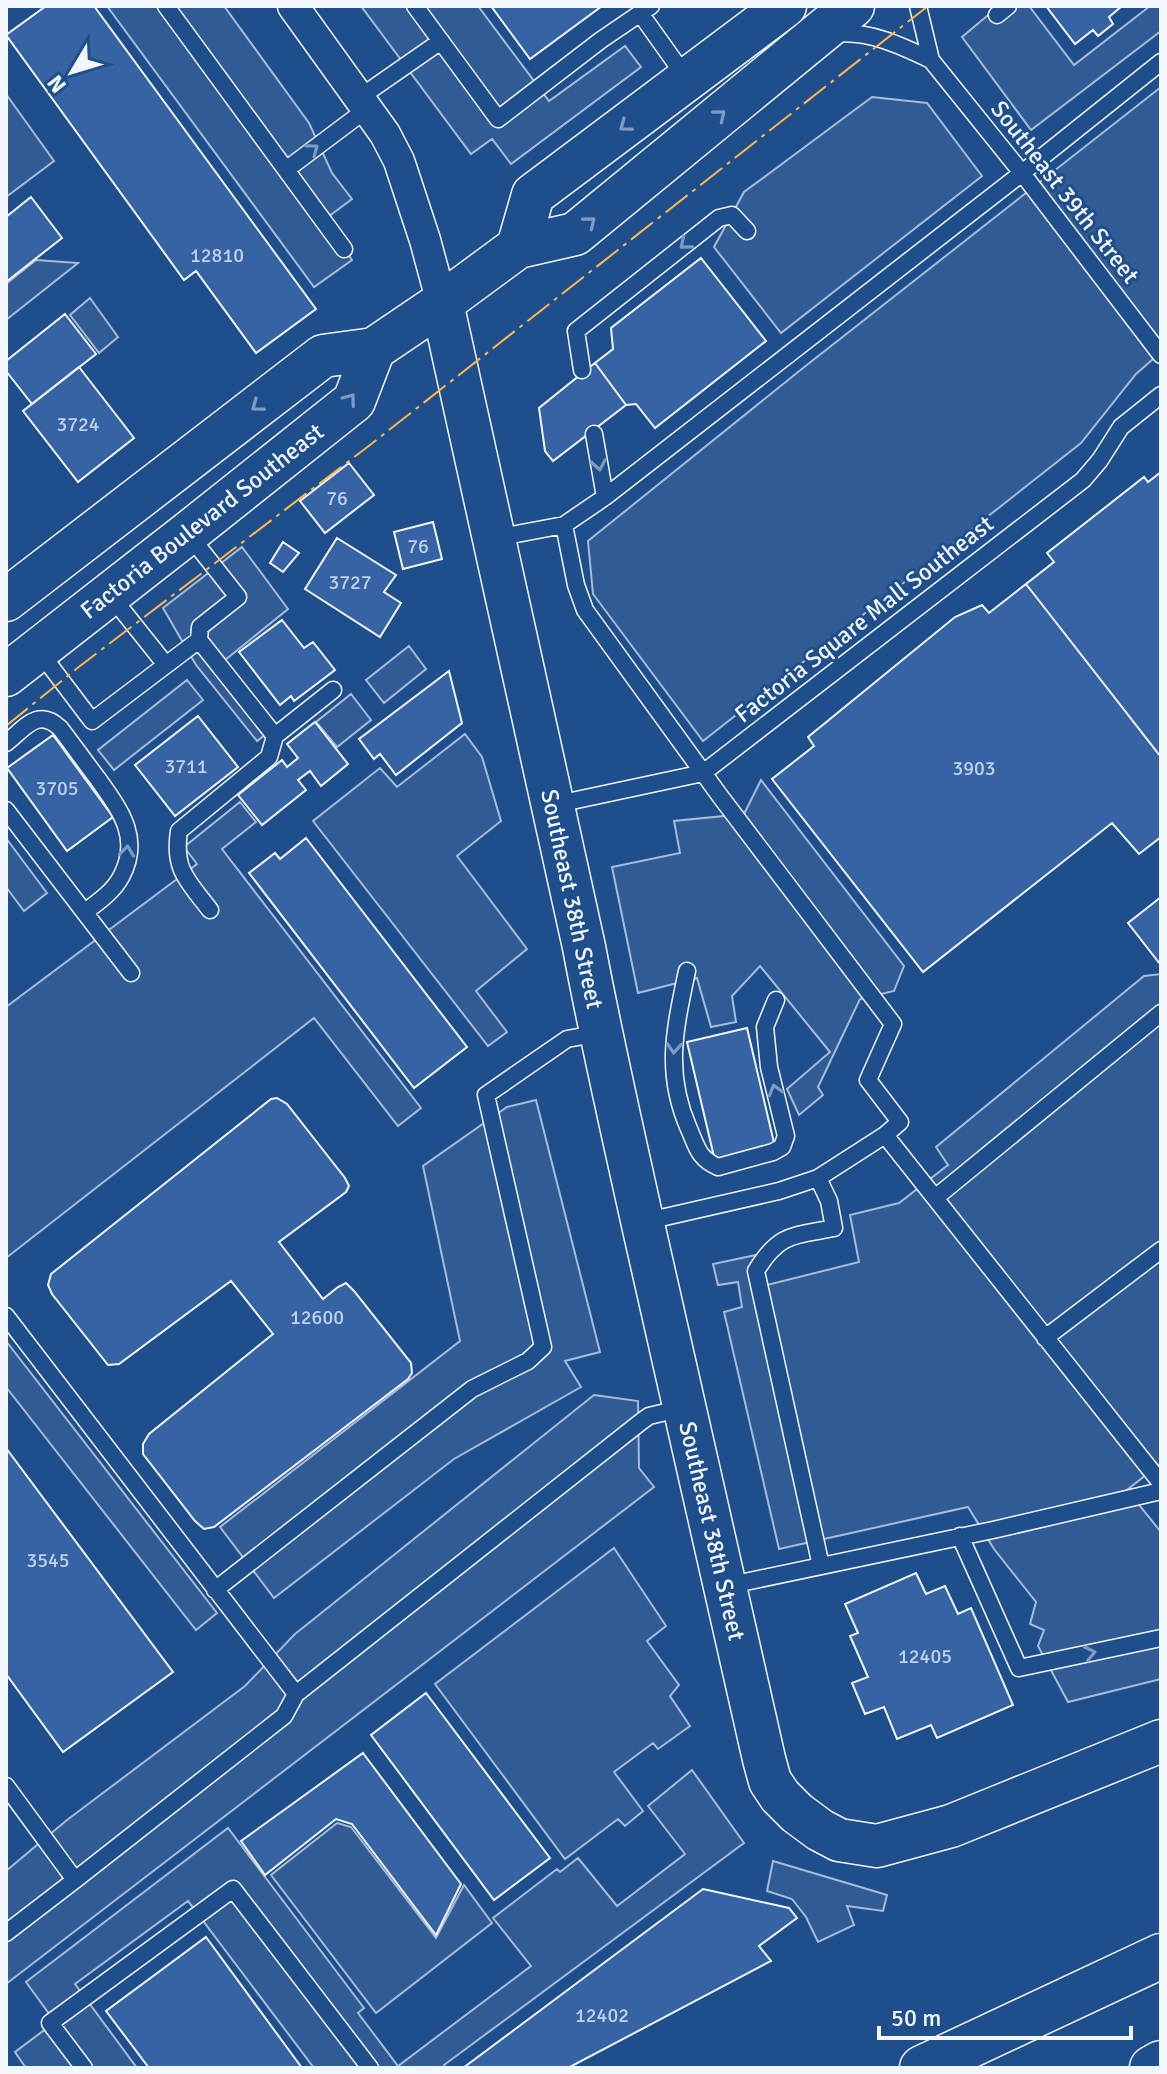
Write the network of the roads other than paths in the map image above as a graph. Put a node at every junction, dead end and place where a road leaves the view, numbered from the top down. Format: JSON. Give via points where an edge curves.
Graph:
{"nodes":[{"id":1,"x":166,"y":6,"type":"edge"},
{"id":2,"x":293,"y":6,"type":"edge"},
{"id":3,"x":415,"y":6,"type":"edge"},
{"id":4,"x":785,"y":6,"type":"edge"},
{"id":5,"x":853,"y":6,"type":"edge"},
{"id":6,"x":918,"y":6,"type":"edge"},
{"id":7,"x":645,"y":10,"type":"edge"},
{"id":8,"x":815,"y":37,"type":"junction"},
{"id":9,"x":441,"y":41,"type":"junction"},
{"id":10,"x":931,"y":60,"type":"junction"},
{"id":11,"x":1161,"y":62,"type":"edge"},
{"id":12,"x":687,"y":79,"type":"junction"},
{"id":13,"x":363,"y":104,"type":"junction"},
{"id":14,"x":287,"y":169,"type":"junction"},
{"id":15,"x":1022,"y":173,"type":"junction"},
{"id":16,"x":747,"y":231,"type":"dead end"},
{"id":17,"x":518,"y":247,"type":"junction"},
{"id":18,"x":344,"y":249,"type":"dead end"},
{"id":19,"x":442,"y":303,"type":"junction"},
{"id":20,"x":374,"y":349,"type":"junction"},
{"id":21,"x":1161,"y":355,"type":"edge"},
{"id":22,"x":582,"y":370,"type":"dead end"},
{"id":23,"x":1161,"y":395,"type":"edge"},
{"id":24,"x":594,"y":434,"type":"dead end"},
{"id":25,"x":605,"y":497,"type":"junction"},
{"id":26,"x":564,"y":525,"type":"junction"},
{"id":27,"x":188,"y":533,"type":"junction"},
{"id":28,"x":495,"y":538,"type":"junction"},
{"id":29,"x":109,"y":594,"type":"junction"},
{"id":30,"x":6,"y":600,"type":"edge"},
{"id":31,"x":199,"y":640,"type":"junction"},
{"id":32,"x":38,"y":649,"type":"junction"},
{"id":33,"x":166,"y":665,"type":"junction"},
{"id":34,"x":6,"y":675,"type":"edge"},
{"id":35,"x":333,"y":690,"type":"dead end"},
{"id":36,"x":275,"y":736,"type":"junction"},
{"id":37,"x":6,"y":743,"type":"edge"},
{"id":38,"x":703,"y":773,"type":"junction"},
{"id":39,"x":553,"y":805,"type":"junction"},
{"id":40,"x":6,"y":810,"type":"edge"},
{"id":41,"x":210,"y":910,"type":"dead end"},
{"id":42,"x":85,"y":912,"type":"junction"},
{"id":43,"x":687,"y":971,"type":"dead end"},
{"id":44,"x":131,"y":973,"type":"dead end"},
{"id":45,"x":776,"y":1000,"type":"dead end"},
{"id":46,"x":1161,"y":1013,"type":"edge"},
{"id":47,"x":600,"y":1033,"type":"junction"},
{"id":48,"x":885,"y":1135,"type":"junction"},
{"id":49,"x":818,"y":1178,"type":"junction"},
{"id":50,"x":935,"y":1198,"type":"junction"},
{"id":51,"x":642,"y":1222,"type":"junction"},
{"id":52,"x":1161,"y":1250,"type":"edge"},
{"id":53,"x":6,"y":1316,"type":"edge"},
{"id":54,"x":1045,"y":1338,"type":"junction"},
{"id":55,"x":684,"y":1408,"type":"junction"},
{"id":56,"x":1161,"y":1483,"type":"edge"},
{"id":57,"x":1161,"y":1491,"type":"edge"},
{"id":58,"x":960,"y":1536,"type":"junction"},
{"id":59,"x":821,"y":1566,"type":"junction"},
{"id":60,"x":726,"y":1586,"type":"junction"},
{"id":61,"x":215,"y":1590,"type":"junction"},
{"id":62,"x":1161,"y":1638,"type":"edge"},
{"id":63,"x":296,"y":1694,"type":"junction"},
{"id":64,"x":1161,"y":1741,"type":"edge"},
{"id":65,"x":6,"y":1786,"type":"edge"},
{"id":66,"x":75,"y":1880,"type":"junction"},
{"id":67,"x":6,"y":1933,"type":"edge"},
{"id":68,"x":1161,"y":1956,"type":"edge"},
{"id":69,"x":1161,"y":2063,"type":"edge"},
{"id":70,"x":927,"y":2065,"type":"edge"},
{"id":71,"x":84,"y":2068,"type":"edge"},
{"id":72,"x":370,"y":2068,"type":"edge"},
{"id":73,"x":1152,"y":2068,"type":"edge"}],
"edges":[{"from":1,"to":14,"type":"lane"},
{"from":2,"to":13,"type":"street","name":"Southeast 38th Street"},
{"from":3,"to":9,"type":"lane"},
{"from":4,"to":12,"type":"street"},
{"from":5,"to":8,"type":"street"},
{"from":6,"to":10,"type":"lane"},
{"from":7,"to":9,"type":"lane","via":[[498,119]]},
{"from":7,"to":12,"type":"lane"},
{"from":8,"to":10,"type":"lane","via":[[850,32],[896,43]]},
{"from":17,"to":8,"type":"street","one_way":true,"via":[[575,234]]},
{"from":9,"to":13,"type":"lane"},
{"from":10,"to":15,"type":"lane","name":"Southeast 39th Street"},
{"from":11,"to":15,"type":"lane"},
{"from":12,"to":17,"type":"street","one_way":true,"via":[[533,195]]},
{"from":14,"to":13,"type":"lane","one_way":true},
{"from":13,"to":19,"type":"street","name":"Southeast 38th Street","via":[[399,161]]},
{"from":14,"to":18,"type":"lane"},
{"from":15,"to":21,"type":"lane","name":"Southeast 39th Street"},
{"from":15,"to":25,"type":"lane"},
{"from":16,"to":22,"type":"lane","one_way":true,"via":[[732,215],[719,218],[576,331]]},
{"from":17,"to":19,"type":"street"},
{"from":19,"to":20,"type":"street"},
{"from":19,"to":28,"type":"street","name":"Southeast 38th Street"},
{"from":27,"to":20,"type":"street","name":"Factoria Boulevard Southeast","one_way":true,"via":[[354,401]]},
{"from":20,"to":30,"type":"street","one_way":true,"via":[[323,356],[41,559]]},
{"from":23,"to":38,"type":"lane","name":"Factoria Square Mall Southeast","via":[[1121,427],[1083,480]]},
{"from":24,"to":25,"type":"lane","one_way":true},
{"from":25,"to":26,"type":"lane"},
{"from":26,"to":28,"type":"lane"},
{"from":26,"to":38,"type":"lane","via":[[585,610]]},
{"from":27,"to":29,"type":"street","name":"Factoria Boulevard Southeast"},
{"from":27,"to":31,"type":"lane","via":[[238,597],[200,627]]},
{"from":28,"to":39,"type":"street","name":"Southeast 38th Street"},
{"from":29,"to":32,"type":"street","name":"Factoria Boulevard Southeast"},
{"from":29,"to":33,"type":"lane"},
{"from":31,"to":33,"type":"lane"},
{"from":31,"to":36,"type":"lane"},
{"from":32,"to":33,"type":"lane","via":[[92,721]]},
{"from":32,"to":34,"type":"street","name":"Factoria Boulevard Southeast"},
{"from":35,"to":36,"type":"lane"},
{"from":36,"to":41,"type":"lane","via":[[269,757],[179,831],[176,846],[184,877]]},
{"from":42,"to":37,"type":"lane","one_way":true,"via":[[121,877],[129,841],[120,811],[51,720],[32,722]]},
{"from":38,"to":39,"type":"lane","name":"Factoria Square Mall Southeast"},
{"from":38,"to":48,"type":"lane","via":[[893,1024],[868,1080],[900,1122]]},
{"from":39,"to":47,"type":"street","name":"Southeast 38th Street"},
{"from":40,"to":42,"type":"lane"},
{"from":42,"to":44,"type":"lane"},
{"from":43,"to":45,"type":"lane","one_way":true,"via":[[675,1033],[675,1079],[680,1109],[699,1153],[718,1167],[773,1152],[786,1136],[765,1027]]},
{"from":46,"to":50,"type":"lane"},
{"from":47,"to":51,"type":"street","name":"Southeast 38th Street"},
{"from":47,"to":61,"type":"lane","via":[[567,1039],[486,1095],[543,1347],[528,1361],[472,1389]]},
{"from":48,"to":49,"type":"lane"},
{"from":48,"to":50,"type":"lane"},
{"from":49,"to":51,"type":"lane"},
{"from":49,"to":59,"type":"lane","via":[[834,1228],[785,1238],[756,1271]]},
{"from":50,"to":54,"type":"lane"},
{"from":51,"to":55,"type":"street","name":"Southeast 38th Street"},
{"from":52,"to":54,"type":"lane"},
{"from":53,"to":61,"type":"lane"},
{"from":54,"to":56,"type":"lane"},
{"from":55,"to":60,"type":"street","name":"Southeast 38th Street"},
{"from":55,"to":63,"type":"lane","via":[[642,1421]]},
{"from":57,"to":58,"type":"lane"},
{"from":58,"to":59,"type":"lane"},
{"from":58,"to":62,"type":"lane","one_way":true,"via":[[1019,1668]]},
{"from":59,"to":60,"type":"lane"},
{"from":60,"to":64,"type":"street","name":"Southeast 38th Street","via":[[770,1781],[797,1813],[839,1840],[877,1846],[951,1826]]},
{"from":61,"to":63,"type":"lane"},
{"from":63,"to":66,"type":"lane","via":[[284,1716]]},
{"from":65,"to":66,"type":"lane"},
{"from":66,"to":67,"type":"lane"},
{"from":68,"to":70,"type":"highway"},
{"from":69,"to":73,"type":"highway"},
{"from":71,"to":72,"type":"lane","via":[[50,2023],[233,1889]]}]}
